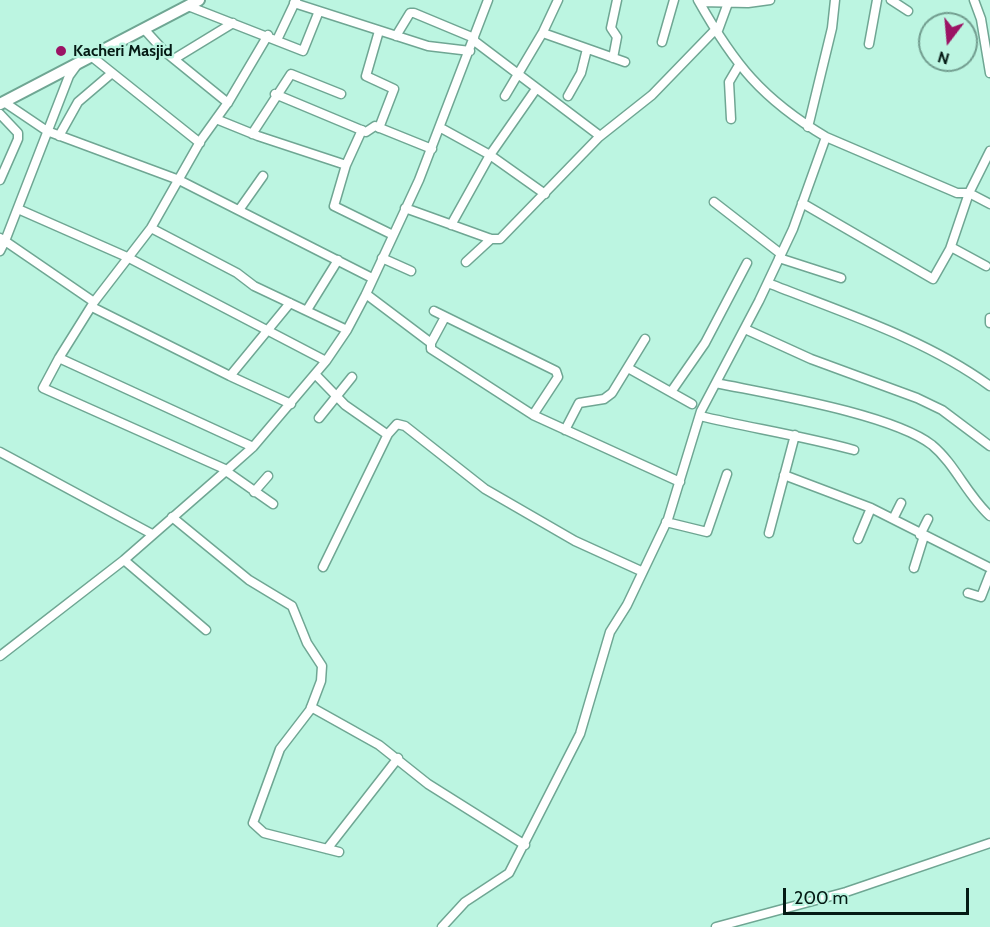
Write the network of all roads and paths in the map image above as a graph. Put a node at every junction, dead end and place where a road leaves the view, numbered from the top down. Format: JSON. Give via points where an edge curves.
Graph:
{"nodes":[{"id":1,"x":199,"y":0,"type":"edge"},
{"id":2,"x":488,"y":0,"type":"edge"},
{"id":3,"x":558,"y":0,"type":"edge"},
{"id":4,"x":617,"y":0,"type":"edge"},
{"id":5,"x":674,"y":0,"type":"edge"},
{"id":6,"x":770,"y":0,"type":"edge"},
{"id":7,"x":835,"y":0,"type":"edge"},
{"id":8,"x":877,"y":0,"type":"edge"},
{"id":9,"x":891,"y":0,"type":"edge"},
{"id":10,"x":974,"y":0,"type":"edge"},
{"id":11,"x":699,"y":1,"type":"edge"},
{"id":12,"x":295,"y":2,"type":"edge"},
{"id":13,"x":728,"y":3,"type":"junction"},
{"id":14,"x":188,"y":6,"type":"junction"},
{"id":15,"x":908,"y":10,"type":"dead end"},
{"id":16,"x":320,"y":11,"type":"junction"},
{"id":17,"x":986,"y":19,"type":"edge"},
{"id":18,"x":233,"y":22,"type":"junction"},
{"id":19,"x":144,"y":29,"type":"junction"},
{"id":20,"x":379,"y":31,"type":"junction"},
{"id":21,"x":716,"y":32,"type":"junction"},
{"id":22,"x":543,"y":33,"type":"junction"},
{"id":23,"x":396,"y":36,"type":"junction"},
{"id":24,"x":273,"y":38,"type":"junction"},
{"id":25,"x":474,"y":39,"type":"junction"},
{"id":26,"x":662,"y":42,"type":"dead end"},
{"id":27,"x":868,"y":44,"type":"dead end"},
{"id":28,"x":586,"y":49,"type":"junction"},
{"id":29,"x":470,"y":51,"type":"junction"},
{"id":30,"x":91,"y":56,"type":"junction"},
{"id":31,"x":613,"y":58,"type":"junction"},
{"id":32,"x":174,"y":59,"type":"junction"},
{"id":33,"x":625,"y":62,"type":"dead end"},
{"id":34,"x":79,"y":63,"type":"junction"},
{"id":35,"x":739,"y":65,"type":"junction"},
{"id":36,"x":112,"y":73,"type":"junction"},
{"id":37,"x":990,"y":73,"type":"edge"},
{"id":38,"x":518,"y":75,"type":"junction"},
{"id":39,"x":536,"y":89,"type":"junction"},
{"id":40,"x":275,"y":94,"type":"junction"},
{"id":41,"x":341,"y":94,"type":"dead end"},
{"id":42,"x":505,"y":96,"type":"dead end"},
{"id":43,"x":568,"y":96,"type":"dead end"},
{"id":44,"x":2,"y":103,"type":"edge"},
{"id":45,"x":228,"y":103,"type":"junction"},
{"id":46,"x":0,"y":114,"type":"edge"},
{"id":47,"x":21,"y":114,"type":"junction"},
{"id":48,"x":216,"y":119,"type":"junction"},
{"id":49,"x":731,"y":119,"type":"dead end"},
{"id":50,"x":4,"y":123,"type":"edge"},
{"id":51,"x":808,"y":127,"type":"junction"},
{"id":52,"x":379,"y":128,"type":"junction"},
{"id":53,"x":441,"y":128,"type":"junction"},
{"id":54,"x":362,"y":130,"type":"junction"},
{"id":55,"x":47,"y":131,"type":"junction"},
{"id":56,"x":252,"y":134,"type":"junction"},
{"id":57,"x":59,"y":136,"type":"junction"},
{"id":58,"x":600,"y":136,"type":"junction"},
{"id":59,"x":826,"y":137,"type":"junction"},
{"id":60,"x":200,"y":143,"type":"junction"},
{"id":61,"x":432,"y":149,"type":"junction"},
{"id":62,"x":990,"y":151,"type":"edge"},
{"id":63,"x":490,"y":155,"type":"junction"},
{"id":64,"x":346,"y":165,"type":"junction"},
{"id":65,"x":262,"y":176,"type":"dead end"},
{"id":66,"x":0,"y":180,"type":"edge"},
{"id":67,"x":179,"y":180,"type":"junction"},
{"id":68,"x":969,"y":193,"type":"junction"},
{"id":69,"x":545,"y":194,"type":"junction"},
{"id":70,"x":714,"y":202,"type":"dead end"},
{"id":71,"x":802,"y":203,"type":"junction"},
{"id":72,"x":990,"y":204,"type":"edge"},
{"id":73,"x":405,"y":208,"type":"junction"},
{"id":74,"x":18,"y":209,"type":"junction"},
{"id":75,"x":238,"y":210,"type":"junction"},
{"id":76,"x":451,"y":225,"type":"junction"},
{"id":77,"x":151,"y":228,"type":"junction"},
{"id":78,"x":393,"y":235,"type":"junction"},
{"id":79,"x":491,"y":239,"type":"junction"},
{"id":80,"x":3,"y":240,"type":"edge"},
{"id":81,"x":951,"y":247,"type":"junction"},
{"id":82,"x":0,"y":251,"type":"edge"},
{"id":83,"x":780,"y":256,"type":"junction"},
{"id":84,"x":127,"y":257,"type":"junction"},
{"id":85,"x":382,"y":258,"type":"junction"},
{"id":86,"x":338,"y":260,"type":"junction"},
{"id":87,"x":466,"y":262,"type":"dead end"},
{"id":88,"x":747,"y":263,"type":"dead end"},
{"id":89,"x":986,"y":266,"type":"dead end"},
{"id":90,"x":411,"y":272,"type":"dead end"},
{"id":91,"x":372,"y":278,"type":"junction"},
{"id":92,"x":841,"y":278,"type":"dead end"},
{"id":93,"x":768,"y":283,"type":"junction"},
{"id":94,"x":366,"y":294,"type":"junction"},
{"id":95,"x":290,"y":303,"type":"junction"},
{"id":96,"x":93,"y":304,"type":"junction"},
{"id":97,"x":307,"y":309,"type":"junction"},
{"id":98,"x":434,"y":311,"type":"dead end"},
{"id":99,"x":445,"y":317,"type":"junction"},
{"id":100,"x":990,"y":318,"type":"edge"},
{"id":101,"x":990,"y":323,"type":"edge"},
{"id":102,"x":745,"y":329,"type":"junction"},
{"id":103,"x":347,"y":330,"type":"junction"},
{"id":104,"x":267,"y":333,"type":"junction"},
{"id":105,"x":645,"y":339,"type":"dead end"},
{"id":106,"x":431,"y":343,"type":"junction"},
{"id":107,"x":59,"y":358,"type":"junction"},
{"id":108,"x":326,"y":361,"type":"junction"},
{"id":109,"x":628,"y":368,"type":"junction"},
{"id":110,"x":315,"y":374,"type":"junction"},
{"id":111,"x":230,"y":376,"type":"junction"},
{"id":112,"x":352,"y":377,"type":"dead end"},
{"id":113,"x":716,"y":383,"type":"junction"},
{"id":114,"x":990,"y":386,"type":"edge"},
{"id":115,"x":671,"y":392,"type":"junction"},
{"id":116,"x":337,"y":396,"type":"junction"},
{"id":117,"x":291,"y":404,"type":"junction"},
{"id":118,"x":692,"y":404,"type":"dead end"},
{"id":119,"x":533,"y":415,"type":"junction"},
{"id":120,"x":700,"y":416,"type":"junction"},
{"id":121,"x":319,"y":418,"type":"dead end"},
{"id":122,"x":565,"y":430,"type":"junction"},
{"id":123,"x":388,"y":435,"type":"junction"},
{"id":124,"x":795,"y":435,"type":"junction"},
{"id":125,"x":990,"y":446,"type":"edge"},
{"id":126,"x":252,"y":447,"type":"junction"},
{"id":127,"x":854,"y":450,"type":"dead end"},
{"id":128,"x":0,"y":452,"type":"edge"},
{"id":129,"x":226,"y":470,"type":"junction"},
{"id":130,"x":728,"y":474,"type":"dead end"},
{"id":131,"x":784,"y":475,"type":"junction"},
{"id":132,"x":268,"y":476,"type":"dead end"},
{"id":133,"x":680,"y":482,"type":"junction"},
{"id":134,"x":254,"y":492,"type":"junction"},
{"id":135,"x":902,"y":503,"type":"dead end"},
{"id":136,"x":273,"y":504,"type":"dead end"},
{"id":137,"x":872,"y":508,"type":"junction"},
{"id":138,"x":990,"y":516,"type":"edge"},
{"id":139,"x":172,"y":517,"type":"junction"},
{"id":140,"x":893,"y":519,"type":"junction"},
{"id":141,"x":928,"y":519,"type":"dead end"},
{"id":142,"x":666,"y":522,"type":"junction"},
{"id":143,"x":769,"y":532,"type":"dead end"},
{"id":144,"x":153,"y":534,"type":"junction"},
{"id":145,"x":922,"y":535,"type":"junction"},
{"id":146,"x":858,"y":539,"type":"dead end"},
{"id":147,"x":124,"y":560,"type":"junction"},
{"id":148,"x":322,"y":567,"type":"dead end"},
{"id":149,"x":914,"y":568,"type":"dead end"},
{"id":150,"x":990,"y":568,"type":"edge"},
{"id":151,"x":641,"y":571,"type":"junction"},
{"id":152,"x":990,"y":574,"type":"edge"},
{"id":153,"x":968,"y":593,"type":"dead end"},
{"id":154,"x":206,"y":630,"type":"dead end"},
{"id":155,"x":0,"y":656,"type":"edge"},
{"id":156,"x":311,"y":707,"type":"junction"},
{"id":157,"x":398,"y":758,"type":"junction"},
{"id":158,"x":990,"y":843,"type":"edge"},
{"id":159,"x":525,"y":845,"type":"junction"},
{"id":160,"x":327,"y":849,"type":"junction"},
{"id":161,"x":339,"y":852,"type":"dead end"},
{"id":162,"x":442,"y":927,"type":"edge"},
{"id":163,"x":716,"y":927,"type":"edge"}],
"edges":[{"from":1,"to":14,"type":"main road"},
{"from":2,"to":25,"type":"street"},
{"from":3,"to":22,"type":"street"},
{"from":4,"to":31,"type":"street","via":[[611,28],[616,37]]},
{"from":5,"to":26,"type":"street"},
{"from":6,"to":13,"type":"street"},
{"from":7,"to":51,"type":"street"},
{"from":8,"to":27,"type":"street"},
{"from":9,"to":15,"type":"street"},
{"from":10,"to":17,"type":"street"},
{"from":11,"to":13,"type":"street"},
{"from":11,"to":21,"type":"street"},
{"from":12,"to":16,"type":"street"},
{"from":12,"to":24,"type":"street"},
{"from":13,"to":21,"type":"street"},
{"from":14,"to":18,"type":"street"},
{"from":14,"to":19,"type":"main road"},
{"from":16,"to":20,"type":"street"},
{"from":16,"to":24,"type":"street","via":[[303,51]]},
{"from":17,"to":37,"type":"street"},
{"from":18,"to":24,"type":"street"},
{"from":18,"to":32,"type":"street"},
{"from":19,"to":30,"type":"main road"},
{"from":19,"to":32,"type":"street"},
{"from":20,"to":23,"type":"street"},
{"from":20,"to":52,"type":"street","via":[[366,76],[394,89]]},
{"from":21,"to":35,"type":"street"},
{"from":21,"to":58,"type":"street","via":[[652,95]]},
{"from":22,"to":28,"type":"street"},
{"from":22,"to":38,"type":"street"},
{"from":23,"to":25,"type":"street","via":[[410,13],[414,13]]},
{"from":23,"to":29,"type":"street","via":[[428,46]]},
{"from":24,"to":45,"type":"street"},
{"from":25,"to":29,"type":"street"},
{"from":25,"to":38,"type":"street"},
{"from":28,"to":31,"type":"street"},
{"from":28,"to":43,"type":"street","via":[[581,73]]},
{"from":29,"to":53,"type":"street"},
{"from":30,"to":34,"type":"main road"},
{"from":30,"to":36,"type":"street"},
{"from":31,"to":33,"type":"street"},
{"from":32,"to":45,"type":"street"},
{"from":34,"to":44,"type":"main road"},
{"from":34,"to":55,"type":"street","via":[[69,76]]},
{"from":35,"to":49,"type":"street","via":[[729,82]]},
{"from":35,"to":51,"type":"street","via":[[757,87]]},
{"from":36,"to":57,"type":"street","via":[[78,102]]},
{"from":36,"to":60,"type":"street"},
{"from":38,"to":39,"type":"street"},
{"from":38,"to":42,"type":"street"},
{"from":39,"to":58,"type":"street"},
{"from":39,"to":63,"type":"street"},
{"from":40,"to":41,"type":"street","via":[[291,74]]},
{"from":40,"to":54,"type":"street"},
{"from":40,"to":56,"type":"street"},
{"from":44,"to":47,"type":"street"},
{"from":45,"to":48,"type":"street"},
{"from":46,"to":50,"type":"street"},
{"from":47,"to":50,"type":"street"},
{"from":47,"to":55,"type":"street"},
{"from":48,"to":56,"type":"street"},
{"from":48,"to":60,"type":"street"},
{"from":50,"to":66,"type":"street","via":[[18,133],[18,139]]},
{"from":51,"to":59,"type":"street"},
{"from":52,"to":54,"type":"street"},
{"from":52,"to":61,"type":"street"},
{"from":53,"to":61,"type":"street"},
{"from":53,"to":63,"type":"street"},
{"from":54,"to":64,"type":"street"},
{"from":55,"to":57,"type":"street"},
{"from":55,"to":74,"type":"street"},
{"from":56,"to":64,"type":"street"},
{"from":57,"to":67,"type":"street"},
{"from":58,"to":69,"type":"street"},
{"from":59,"to":68,"type":"street","via":[[957,193]]},
{"from":59,"to":71,"type":"street"},
{"from":60,"to":67,"type":"street"},
{"from":61,"to":73,"type":"street"},
{"from":62,"to":68,"type":"street"},
{"from":63,"to":69,"type":"street"},
{"from":63,"to":76,"type":"street"},
{"from":64,"to":78,"type":"street","via":[[334,206]]},
{"from":65,"to":75,"type":"street"},
{"from":67,"to":75,"type":"street"},
{"from":67,"to":77,"type":"street"},
{"from":68,"to":72,"type":"street"},
{"from":68,"to":81,"type":"street"},
{"from":69,"to":79,"type":"street","via":[[500,239]]},
{"from":70,"to":83,"type":"street"},
{"from":71,"to":81,"type":"street","via":[[930,279],[935,278]]},
{"from":71,"to":83,"type":"street"},
{"from":73,"to":76,"type":"street"},
{"from":73,"to":78,"type":"street"},
{"from":74,"to":80,"type":"street"},
{"from":74,"to":84,"type":"street"},
{"from":75,"to":86,"type":"street"},
{"from":76,"to":79,"type":"street"},
{"from":77,"to":84,"type":"street"},
{"from":77,"to":95,"type":"street"},
{"from":78,"to":85,"type":"street"},
{"from":79,"to":87,"type":"street"},
{"from":80,"to":82,"type":"street"},
{"from":80,"to":96,"type":"street"},
{"from":81,"to":89,"type":"street"},
{"from":83,"to":92,"type":"street"},
{"from":83,"to":93,"type":"street"},
{"from":84,"to":96,"type":"street"},
{"from":84,"to":104,"type":"street"},
{"from":85,"to":90,"type":"street"},
{"from":85,"to":91,"type":"street"},
{"from":86,"to":91,"type":"street"},
{"from":86,"to":97,"type":"street"},
{"from":88,"to":115,"type":"street","via":[[705,343]]},
{"from":91,"to":94,"type":"street"},
{"from":93,"to":102,"type":"street"},
{"from":93,"to":114,"type":"street","via":[[907,339],[962,366]]},
{"from":94,"to":103,"type":"street"},
{"from":94,"to":106,"type":"street"},
{"from":95,"to":97,"type":"street"},
{"from":95,"to":104,"type":"street"},
{"from":96,"to":107,"type":"street"},
{"from":96,"to":111,"type":"street"},
{"from":97,"to":103,"type":"street"},
{"from":98,"to":99,"type":"street"},
{"from":99,"to":106,"type":"street"},
{"from":99,"to":119,"type":"street","via":[[559,374]]},
{"from":100,"to":101,"type":"street"},
{"from":102,"to":113,"type":"street"},
{"from":102,"to":125,"type":"street","via":[[811,359],[917,398],[942,410]]},
{"from":103,"to":108,"type":"street"},
{"from":104,"to":108,"type":"street"},
{"from":104,"to":111,"type":"street"},
{"from":105,"to":109,"type":"street"},
{"from":106,"to":119,"type":"street","via":[[431,349]]},
{"from":107,"to":126,"type":"street"},
{"from":107,"to":129,"type":"street","via":[[43,388]]},
{"from":108,"to":110,"type":"street"},
{"from":109,"to":115,"type":"street"},
{"from":109,"to":122,"type":"street","via":[[608,397],[579,403]]},
{"from":110,"to":116,"type":"street"},
{"from":110,"to":117,"type":"street"},
{"from":111,"to":117,"type":"street"},
{"from":112,"to":116,"type":"street"},
{"from":113,"to":120,"type":"street"},
{"from":113,"to":138,"type":"street","via":[[857,415],[918,437],[935,449]]},
{"from":115,"to":118,"type":"street"},
{"from":116,"to":121,"type":"street"},
{"from":116,"to":123,"type":"street"},
{"from":117,"to":126,"type":"street"},
{"from":119,"to":122,"type":"street"},
{"from":120,"to":124,"type":"street"},
{"from":120,"to":133,"type":"street"},
{"from":122,"to":133,"type":"street"},
{"from":123,"to":148,"type":"street"},
{"from":123,"to":151,"type":"street","via":[[397,424],[405,426],[484,489],[566,537]]},
{"from":124,"to":127,"type":"street"},
{"from":124,"to":131,"type":"street"},
{"from":126,"to":129,"type":"street"},
{"from":128,"to":144,"type":"street"},
{"from":129,"to":134,"type":"street"},
{"from":129,"to":139,"type":"street"},
{"from":130,"to":142,"type":"street","via":[[707,532]]},
{"from":131,"to":137,"type":"street"},
{"from":131,"to":143,"type":"street"},
{"from":132,"to":134,"type":"street"},
{"from":133,"to":142,"type":"street"},
{"from":134,"to":136,"type":"street"},
{"from":135,"to":140,"type":"street"},
{"from":137,"to":140,"type":"street"},
{"from":137,"to":146,"type":"street"},
{"from":139,"to":144,"type":"street"},
{"from":139,"to":156,"type":"street","via":[[249,580],[292,606],[307,643],[322,666]]},
{"from":140,"to":145,"type":"street"},
{"from":141,"to":145,"type":"street"},
{"from":142,"to":151,"type":"street"},
{"from":144,"to":147,"type":"street"},
{"from":145,"to":149,"type":"street"},
{"from":145,"to":150,"type":"street"},
{"from":147,"to":154,"type":"street"},
{"from":147,"to":155,"type":"street"},
{"from":151,"to":159,"type":"street","via":[[604,644],[585,724]]},
{"from":152,"to":153,"type":"street","via":[[983,596]]},
{"from":156,"to":157,"type":"street"},
{"from":156,"to":160,"type":"street","via":[[280,749],[254,823],[264,833]]},
{"from":157,"to":159,"type":"street","via":[[428,784]]},
{"from":157,"to":160,"type":"street"},
{"from":158,"to":163,"type":"street","via":[[846,892]]},
{"from":159,"to":162,"type":"street","via":[[509,873],[465,902]]},
{"from":160,"to":161,"type":"street"}]}
